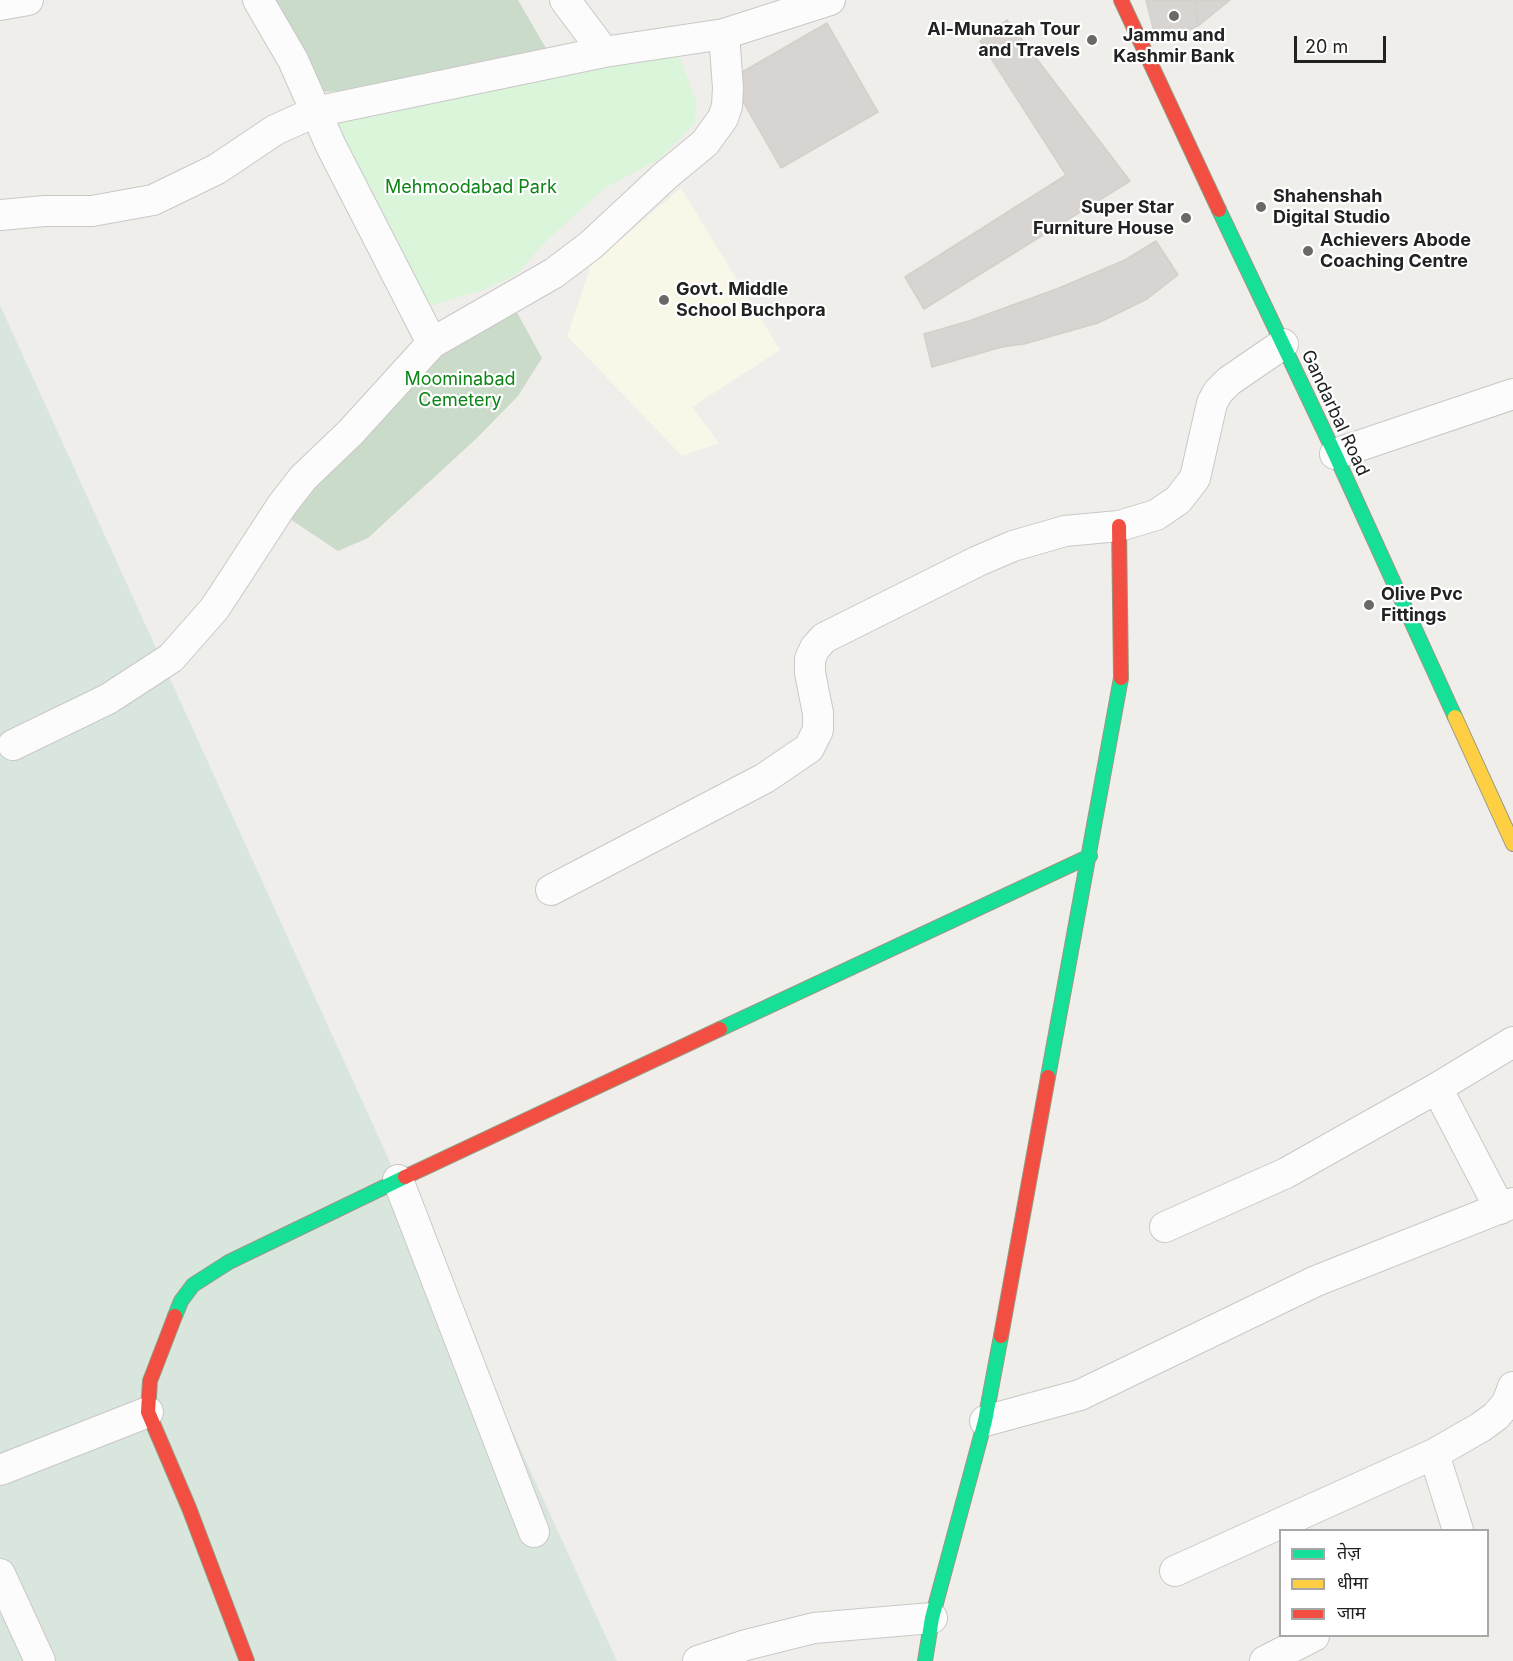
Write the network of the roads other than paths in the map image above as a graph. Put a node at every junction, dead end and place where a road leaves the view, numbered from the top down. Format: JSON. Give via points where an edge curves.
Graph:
{"nodes":[{"id":1,"x":28,"y":0,"type":"edge"},
{"id":2,"x":258,"y":0,"type":"edge"},
{"id":3,"x":565,"y":0,"type":"edge"},
{"id":4,"x":830,"y":0,"type":"edge"},
{"id":5,"x":1121,"y":0,"type":"edge"},
{"id":6,"x":0,"y":5,"type":"edge"},
{"id":7,"x":724,"y":34,"type":"junction"},
{"id":8,"x":603,"y":52,"type":"junction"},
{"id":9,"x":315,"y":112,"type":"junction"},
{"id":10,"x":0,"y":215,"type":"edge"},
{"id":11,"x":432,"y":343,"type":"junction"},
{"id":12,"x":1282,"y":344,"type":"junction"},
{"id":13,"x":1513,"y":394,"type":"edge"},
{"id":14,"x":1335,"y":454,"type":"junction"},
{"id":15,"x":1119,"y":526,"type":"junction"},
{"id":16,"x":13,"y":745,"type":"dead end"},
{"id":17,"x":1512,"y":841,"type":"edge"},
{"id":18,"x":1090,"y":856,"type":"junction"},
{"id":19,"x":551,"y":890,"type":"dead end"},
{"id":20,"x":1513,"y":1042,"type":"edge"},
{"id":21,"x":1437,"y":1088,"type":"junction"},
{"id":22,"x":398,"y":1180,"type":"junction"},
{"id":23,"x":1506,"y":1206,"type":"edge"},
{"id":24,"x":1166,"y":1227,"type":"dead end"},
{"id":25,"x":1513,"y":1387,"type":"edge"},
{"id":26,"x":148,"y":1412,"type":"junction"},
{"id":27,"x":985,"y":1420,"type":"junction"},
{"id":28,"x":1434,"y":1454,"type":"junction"},
{"id":29,"x":0,"y":1470,"type":"edge"},
{"id":30,"x":1458,"y":1529,"type":"edge"},
{"id":31,"x":534,"y":1532,"type":"dead end"},
{"id":32,"x":1175,"y":1571,"type":"dead end"},
{"id":33,"x":0,"y":1574,"type":"edge"},
{"id":34,"x":932,"y":1618,"type":"junction"},
{"id":35,"x":1310,"y":1637,"type":"edge"},
{"id":36,"x":40,"y":1661,"type":"edge"},
{"id":37,"x":247,"y":1661,"type":"edge"},
{"id":38,"x":698,"y":1661,"type":"edge"},
{"id":39,"x":925,"y":1661,"type":"edge"},
{"id":40,"x":1265,"y":1661,"type":"edge"}],
"edges":[{"from":1,"to":6,"type":"street"},
{"from":2,"to":9,"type":"street","via":[[293,60]]},
{"from":3,"to":8,"type":"street"},
{"from":4,"to":7,"type":"street"},
{"from":5,"to":12,"type":"street","name":"Gandarbal Road"},
{"from":7,"to":8,"type":"street"},
{"from":7,"to":11,"type":"street","via":[[727,106],[705,143],[554,273]]},
{"from":8,"to":9,"type":"street"},
{"from":9,"to":10,"type":"street","via":[[275,130],[217,169],[153,201],[92,211]]},
{"from":9,"to":11,"type":"street"},
{"from":11,"to":16,"type":"street","via":[[303,478],[214,608],[171,658],[108,699]]},
{"from":12,"to":14,"type":"street","name":"Gandarbal Road"},
{"from":12,"to":15,"type":"street","via":[[1218,392],[1195,478],[1178,500],[1156,515]]},
{"from":13,"to":14,"type":"street"},
{"from":14,"to":17,"type":"street","name":"Gandarbal Road"},
{"from":15,"to":18,"type":"street","via":[[1121,680]]},
{"from":15,"to":19,"type":"street","via":[[1065,531],[1013,546],[824,638],[810,659],[818,730],[809,748],[765,778]]},
{"from":18,"to":22,"type":"street"},
{"from":18,"to":27,"type":"street"},
{"from":20,"to":21,"type":"street"},
{"from":21,"to":23,"type":"street"},
{"from":21,"to":24,"type":"street","via":[[1286,1173]]},
{"from":22,"to":26,"type":"street","via":[[228,1262],[193,1285],[181,1301],[150,1381]]},
{"from":22,"to":31,"type":"street"},
{"from":23,"to":27,"type":"street","via":[[1316,1281],[1080,1395]]},
{"from":25,"to":28,"type":"street","via":[[1496,1416]]},
{"from":26,"to":29,"type":"street"},
{"from":26,"to":37,"type":"street"},
{"from":27,"to":34,"type":"street"},
{"from":28,"to":30,"type":"street"},
{"from":28,"to":32,"type":"street"},
{"from":33,"to":36,"type":"street"},
{"from":34,"to":38,"type":"street","via":[[814,1628]]},
{"from":34,"to":39,"type":"street"},
{"from":35,"to":40,"type":"street"}]}
